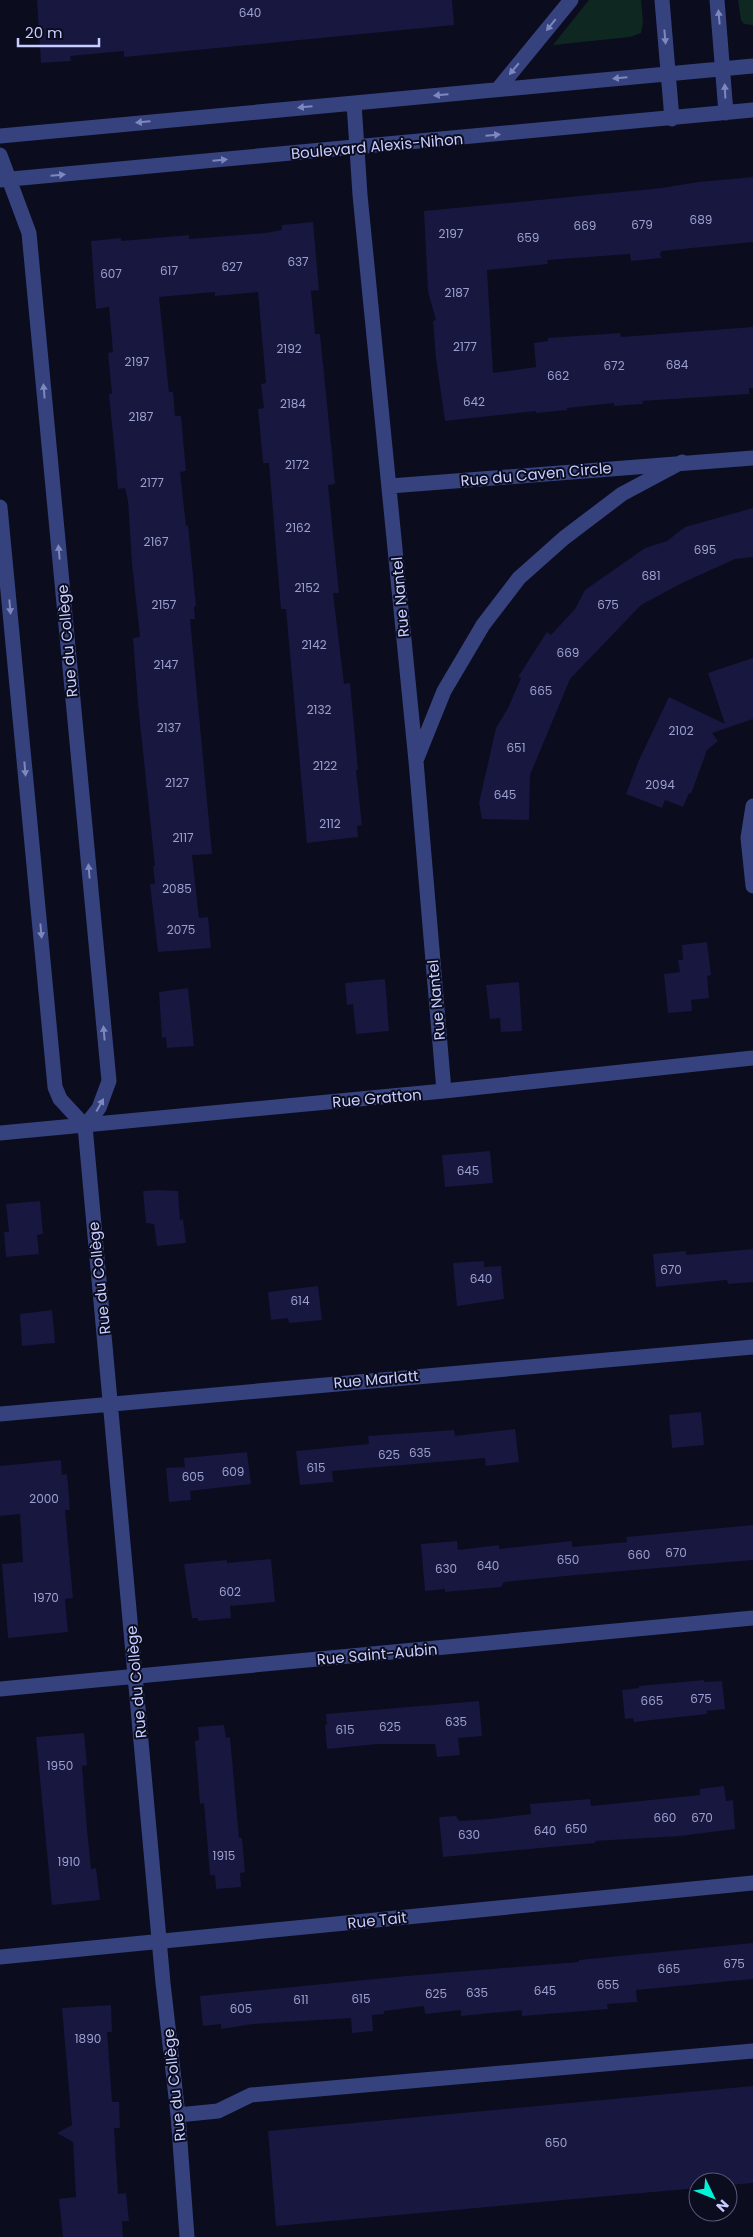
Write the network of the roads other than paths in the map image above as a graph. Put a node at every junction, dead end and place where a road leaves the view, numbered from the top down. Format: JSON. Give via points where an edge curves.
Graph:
{"nodes":[{"id":1,"x":571,"y":0,"type":"edge"},
{"id":2,"x":662,"y":0,"type":"edge"},
{"id":3,"x":717,"y":0,"type":"edge"},
{"id":4,"x":753,"y":66,"type":"edge"},
{"id":5,"x":724,"y":69,"type":"junction"},
{"id":6,"x":668,"y":73,"type":"junction"},
{"id":7,"x":498,"y":89,"type":"junction"},
{"id":8,"x":354,"y":103,"type":"junction"},
{"id":9,"x":753,"y":110,"type":"edge"},
{"id":10,"x":726,"y":113,"type":"junction"},
{"id":11,"x":672,"y":119,"type":"junction"},
{"id":12,"x":0,"y":136,"type":"edge"},
{"id":13,"x":357,"y":147,"type":"junction"},
{"id":14,"x":0,"y":154,"type":"edge"},
{"id":15,"x":5,"y":180,"type":"edge"},
{"id":16,"x":753,"y":458,"type":"edge"},
{"id":17,"x":682,"y":462,"type":"junction"},
{"id":18,"x":390,"y":486,"type":"junction"},
{"id":19,"x":0,"y":507,"type":"edge"},
{"id":20,"x":416,"y":761,"type":"junction"},
{"id":21,"x":753,"y":806,"type":"edge"},
{"id":22,"x":753,"y":886,"type":"edge"},
{"id":23,"x":753,"y":1058,"type":"edge"},
{"id":24,"x":444,"y":1091,"type":"junction"},
{"id":25,"x":85,"y":1126,"type":"junction"},
{"id":26,"x":0,"y":1133,"type":"edge"},
{"id":27,"x":753,"y":1346,"type":"edge"},
{"id":28,"x":112,"y":1404,"type":"junction"},
{"id":29,"x":0,"y":1414,"type":"edge"},
{"id":30,"x":753,"y":1618,"type":"edge"},
{"id":31,"x":136,"y":1676,"type":"junction"},
{"id":32,"x":0,"y":1689,"type":"edge"},
{"id":33,"x":753,"y":1883,"type":"edge"},
{"id":34,"x":160,"y":1942,"type":"junction"},
{"id":35,"x":0,"y":1957,"type":"edge"},
{"id":36,"x":753,"y":2051,"type":"edge"},
{"id":37,"x":178,"y":2115,"type":"junction"},
{"id":38,"x":187,"y":2237,"type":"edge"}],
"edges":[{"from":1,"to":7,"type":"street","one_way":true},
{"from":2,"to":6,"type":"street","one_way":true},
{"from":5,"to":3,"type":"street","one_way":true},
{"from":4,"to":5,"type":"street"},
{"from":5,"to":6,"type":"street"},
{"from":10,"to":5,"type":"street","one_way":true},
{"from":6,"to":7,"type":"street","one_way":true},
{"from":6,"to":11,"type":"street"},
{"from":7,"to":8,"type":"street","one_way":true},
{"from":8,"to":12,"type":"street","one_way":true},
{"from":8,"to":13,"type":"street","name":"Rue Nantel"},
{"from":9,"to":10,"type":"street","name":"Boulevard Alexis-Nihon"},
{"from":10,"to":11,"type":"street","name":"Boulevard Alexis-Nihon"},
{"from":13,"to":11,"type":"street","name":"Boulevard Alexis-Nihon","one_way":true},
{"from":15,"to":13,"type":"street","name":"Boulevard Alexis-Nihon","one_way":true},
{"from":13,"to":18,"type":"street","name":"Rue Nantel"},
{"from":14,"to":15,"type":"street","name":"Rue du Collège"},
{"from":25,"to":15,"type":"street","name":"Rue du Collège","one_way":true,"via":[[99,1108],[109,1081],[29,232]]},
{"from":16,"to":17,"type":"street","name":"Rue du Caven Circle"},
{"from":17,"to":18,"type":"street","name":"Rue du Caven Circle"},
{"from":17,"to":20,"type":"street","name":"Rue du Caven Circle","via":[[622,494],[564,538],[519,578],[483,625],[444,691]]},
{"from":18,"to":20,"type":"street","name":"Rue Nantel"},
{"from":19,"to":25,"type":"street","one_way":true,"via":[[56,1087],[60,1099]]},
{"from":20,"to":24,"type":"street","name":"Rue Nantel"},
{"from":21,"to":22,"type":"street","via":[[748,838]]},
{"from":23,"to":24,"type":"street","name":"Rue Gratton"},
{"from":24,"to":25,"type":"street","name":"Rue Gratton"},
{"from":25,"to":26,"type":"street","name":"Rue Gratton"},
{"from":25,"to":28,"type":"street","name":"Rue du Collège"},
{"from":27,"to":28,"type":"street","name":"Rue Marlatt"},
{"from":28,"to":29,"type":"street","name":"Rue Marlatt"},
{"from":28,"to":31,"type":"street","name":"Rue du Collège"},
{"from":30,"to":31,"type":"street","name":"Rue Saint-Aubin"},
{"from":31,"to":32,"type":"street","name":"Rue Saint-Aubin"},
{"from":31,"to":34,"type":"street","name":"Rue du Collège"},
{"from":33,"to":34,"type":"street","name":"Rue Tait"},
{"from":34,"to":35,"type":"street","name":"Rue Tait"},
{"from":34,"to":37,"type":"street","name":"Rue du Collège"},
{"from":36,"to":37,"type":"street","via":[[251,2095],[218,2111]]},
{"from":37,"to":38,"type":"street","name":"Rue du Collège"}]}
